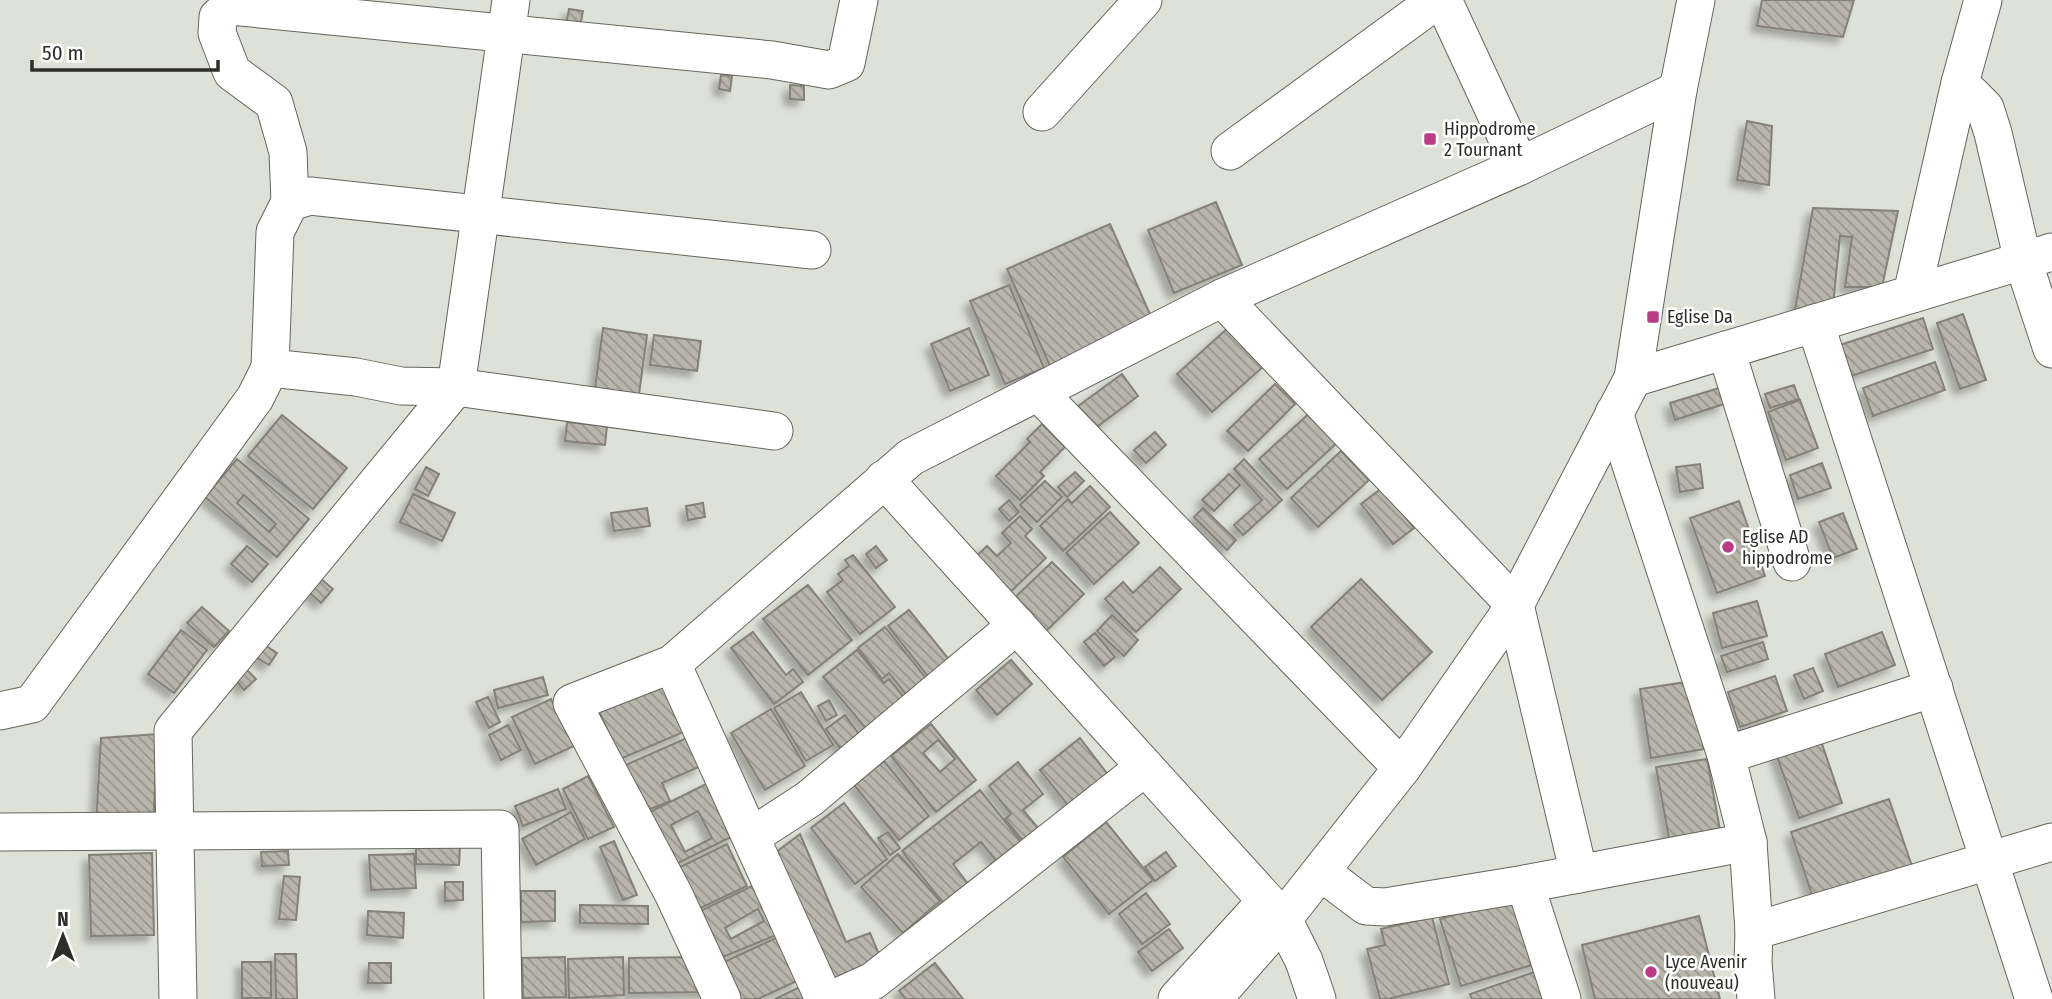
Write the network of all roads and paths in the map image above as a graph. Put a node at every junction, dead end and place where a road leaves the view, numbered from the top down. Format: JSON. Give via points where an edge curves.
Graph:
{"nodes":[{"id":1,"x":859,"y":0,"type":"edge"},
{"id":2,"x":1143,"y":0,"type":"edge"},
{"id":3,"x":1437,"y":0,"type":"edge"},
{"id":4,"x":1443,"y":0,"type":"edge"},
{"id":5,"x":1696,"y":0,"type":"edge"},
{"id":6,"x":1983,"y":0,"type":"edge"},
{"id":7,"x":508,"y":17,"type":"edge"},
{"id":8,"x":1959,"y":82,"type":"junction"},
{"id":9,"x":1678,"y":90,"type":"junction"},
{"id":10,"x":1042,"y":112,"type":"dead end"},
{"id":11,"x":1230,"y":151,"type":"dead end"},
{"id":12,"x":1520,"y":166,"type":"junction"},
{"id":13,"x":290,"y":202,"type":"junction"},
{"id":14,"x":480,"y":213,"type":"junction"},
{"id":15,"x":812,"y":250,"type":"dead end"},
{"id":16,"x":2038,"y":257,"type":"edge"},
{"id":17,"x":1912,"y":294,"type":"junction"},
{"id":18,"x":1222,"y":298,"type":"junction"},
{"id":19,"x":1815,"y":323,"type":"junction"},
{"id":20,"x":2052,"y":349,"type":"edge"},
{"id":21,"x":1726,"y":350,"type":"junction"},
{"id":22,"x":270,"y":369,"type":"junction"},
{"id":23,"x":1633,"y":378,"type":"junction"},
{"id":24,"x":456,"y":387,"type":"junction"},
{"id":25,"x":1038,"y":392,"type":"junction"},
{"id":26,"x":1614,"y":413,"type":"junction"},
{"id":27,"x":774,"y":431,"type":"dead end"},
{"id":28,"x":884,"y":479,"type":"junction"},
{"id":29,"x":1792,"y":562,"type":"dead end"},
{"id":30,"x":1515,"y":605,"type":"junction"},
{"id":31,"x":1017,"y":625,"type":"junction"},
{"id":32,"x":672,"y":664,"type":"junction"},
{"id":33,"x":1934,"y":688,"type":"junction"},
{"id":34,"x":0,"y":711,"type":"edge"},
{"id":35,"x":1726,"y":755,"type":"junction"},
{"id":36,"x":1145,"y":766,"type":"junction"},
{"id":37,"x":1402,"y":768,"type":"junction"},
{"id":38,"x":175,"y":831,"type":"junction"},
{"id":39,"x":0,"y":832,"type":"edge"},
{"id":40,"x":751,"y":836,"type":"junction"},
{"id":41,"x":1748,"y":842,"type":"junction"},
{"id":42,"x":2052,"y":842,"type":"edge"},
{"id":43,"x":1990,"y":862,"type":"junction"},
{"id":44,"x":1579,"y":874,"type":"junction"},
{"id":45,"x":1317,"y":877,"type":"junction"},
{"id":46,"x":1525,"y":884,"type":"junction"},
{"id":47,"x":1275,"y":910,"type":"junction"},
{"id":48,"x":1754,"y":931,"type":"junction"},
{"id":49,"x":178,"y":999,"type":"edge"},
{"id":50,"x":503,"y":999,"type":"edge"},
{"id":51,"x":722,"y":999,"type":"edge"},
{"id":52,"x":824,"y":999,"type":"edge"},
{"id":53,"x":833,"y":999,"type":"edge"},
{"id":54,"x":1177,"y":999,"type":"edge"},
{"id":55,"x":1213,"y":999,"type":"edge"},
{"id":56,"x":1317,"y":999,"type":"edge"},
{"id":57,"x":1562,"y":999,"type":"edge"},
{"id":58,"x":1756,"y":999,"type":"edge"},
{"id":59,"x":2035,"y":999,"type":"edge"}],
"edges":[{"from":1,"to":7,"type":"street","via":[[846,63],[829,70]]},
{"from":2,"to":10,"type":"street"},
{"from":3,"to":11,"type":"street"},
{"from":4,"to":12,"type":"street"},
{"from":5,"to":9,"type":"street"},
{"from":6,"to":8,"type":"street"},
{"from":7,"to":13,"type":"street","via":[[231,6],[218,17],[217,33],[232,72],[274,103],[288,152]]},
{"from":7,"to":14,"type":"street"},
{"from":8,"to":16,"type":"street","via":[[1985,108]]},
{"from":8,"to":17,"type":"street"},
{"from":9,"to":12,"type":"street"},
{"from":9,"to":23,"type":"street"},
{"from":12,"to":18,"type":"street"},
{"from":13,"to":14,"type":"street","via":[[310,196]]},
{"from":13,"to":22,"type":"street","via":[[275,232]]},
{"from":14,"to":15,"type":"street"},
{"from":14,"to":24,"type":"street"},
{"from":16,"to":17,"type":"street"},
{"from":16,"to":20,"type":"street"},
{"from":17,"to":19,"type":"street"},
{"from":18,"to":25,"type":"street"},
{"from":18,"to":30,"type":"street"},
{"from":19,"to":21,"type":"street"},
{"from":19,"to":33,"type":"street"},
{"from":21,"to":23,"type":"street"},
{"from":21,"to":29,"type":"street"},
{"from":22,"to":24,"type":"street","via":[[401,386]]},
{"from":22,"to":34,"type":"street","via":[[255,398],[32,704]]},
{"from":23,"to":26,"type":"street"},
{"from":24,"to":27,"type":"street"},
{"from":24,"to":38,"type":"street","via":[[173,731]]},
{"from":25,"to":28,"type":"street","via":[[911,457]]},
{"from":25,"to":37,"type":"street"},
{"from":26,"to":30,"type":"street"},
{"from":26,"to":35,"type":"street"},
{"from":28,"to":31,"type":"street"},
{"from":28,"to":32,"type":"street"},
{"from":30,"to":37,"type":"street"},
{"from":30,"to":44,"type":"street"},
{"from":31,"to":36,"type":"street"},
{"from":31,"to":40,"type":"street","via":[[809,799]]},
{"from":32,"to":40,"type":"street"},
{"from":32,"to":51,"type":"street","via":[[572,703],[674,895]]},
{"from":33,"to":35,"type":"street"},
{"from":33,"to":43,"type":"street"},
{"from":35,"to":41,"type":"street"},
{"from":36,"to":47,"type":"street"},
{"from":36,"to":53,"type":"street","via":[[873,981]]},
{"from":37,"to":45,"type":"street"},
{"from":38,"to":39,"type":"street"},
{"from":38,"to":49,"type":"street"},
{"from":38,"to":50,"type":"street","via":[[500,829]]},
{"from":40,"to":52,"type":"street"},
{"from":41,"to":44,"type":"street"},
{"from":41,"to":48,"type":"street"},
{"from":42,"to":43,"type":"street"},
{"from":43,"to":48,"type":"street"},
{"from":43,"to":59,"type":"street"},
{"from":44,"to":46,"type":"street"},
{"from":45,"to":46,"type":"street","via":[[1366,906],[1385,907]]},
{"from":45,"to":47,"type":"street"},
{"from":46,"to":57,"type":"street"},
{"from":47,"to":54,"type":"street"},
{"from":47,"to":55,"type":"street"},
{"from":47,"to":56,"type":"street","via":[[1304,961]]},
{"from":48,"to":58,"type":"street"}]}
